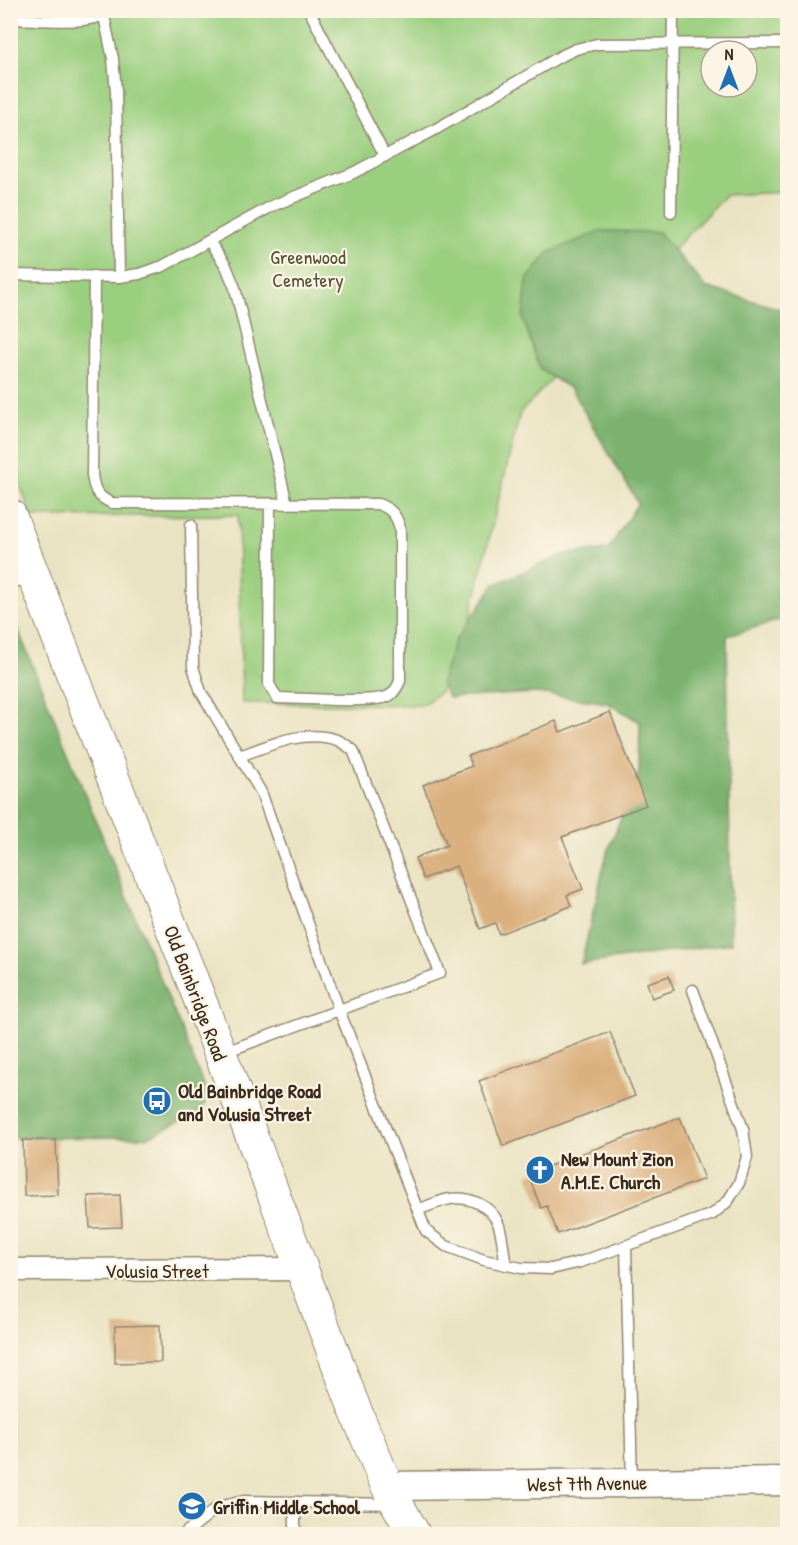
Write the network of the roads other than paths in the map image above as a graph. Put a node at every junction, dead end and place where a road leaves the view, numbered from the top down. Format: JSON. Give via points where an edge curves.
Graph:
{"nodes":[{"id":1,"x":309,"y":10,"type":"edge"},
{"id":2,"x":673,"y":10,"type":"edge"},
{"id":3,"x":109,"y":13,"type":"edge"},
{"id":4,"x":10,"y":19,"type":"edge"},
{"id":5,"x":788,"y":43,"type":"edge"},
{"id":6,"x":673,"y":44,"type":"junction"},
{"id":7,"x":385,"y":156,"type":"junction"},
{"id":8,"x":671,"y":212,"type":"dead end"},
{"id":9,"x":209,"y":241,"type":"junction"},
{"id":10,"x":10,"y":275,"type":"edge"},
{"id":11,"x":94,"y":276,"type":"junction"},
{"id":12,"x":119,"y":277,"type":"junction"},
{"id":13,"x":270,"y":504,"type":"junction"},
{"id":14,"x":287,"y":504,"type":"junction"},
{"id":15,"x":10,"y":515,"type":"edge"},
{"id":16,"x":191,"y":525,"type":"dead end"},
{"id":17,"x":17,"y":550,"type":"edge"},
{"id":18,"x":23,"y":580,"type":"edge"},
{"id":19,"x":240,"y":756,"type":"junction"},
{"id":20,"x":693,"y":990,"type":"dead end"},
{"id":21,"x":339,"y":1010,"type":"junction"},
{"id":22,"x":219,"y":1054,"type":"junction"},
{"id":23,"x":418,"y":1210,"type":"junction"},
{"id":24,"x":626,"y":1246,"type":"junction"},
{"id":25,"x":506,"y":1265,"type":"junction"},
{"id":26,"x":303,"y":1269,"type":"junction"},
{"id":27,"x":10,"y":1270,"type":"edge"},
{"id":28,"x":788,"y":1481,"type":"edge"},
{"id":29,"x":632,"y":1483,"type":"junction"},
{"id":30,"x":392,"y":1495,"type":"junction"},
{"id":31,"x":295,"y":1502,"type":"junction"},
{"id":32,"x":184,"y":1534,"type":"edge"},
{"id":33,"x":295,"y":1534,"type":"edge"},
{"id":34,"x":414,"y":1534,"type":"edge"}],
"edges":[{"from":1,"to":7,"type":"lane"},
{"from":2,"to":6,"type":"lane"},
{"from":3,"to":4,"type":"lane","via":[[81,20]]},
{"from":3,"to":12,"type":"lane","via":[[116,91]]},
{"from":5,"to":6,"type":"lane"},
{"from":6,"to":7,"type":"lane","via":[[597,44],[576,49]]},
{"from":6,"to":8,"type":"lane"},
{"from":7,"to":9,"type":"lane","via":[[272,206]]},
{"from":9,"to":12,"type":"lane","via":[[163,266]]},
{"from":9,"to":14,"type":"lane","via":[[235,288]]},
{"from":10,"to":11,"type":"lane"},
{"from":11,"to":12,"type":"lane"},
{"from":11,"to":13,"type":"lane","via":[[92,475],[96,493],[112,504]]},
{"from":13,"to":14,"type":"lane"},
{"from":13,"to":14,"type":"lane","via":[[269,684],[273,692],[277,698],[375,700],[391,695],[400,681],[400,530],[394,512],[378,504]]},
{"from":15,"to":17,"type":"main road","name":"Old Bainbridge Road"},
{"from":16,"to":19,"type":"lane","via":[[194,667],[201,692]]},
{"from":17,"to":18,"type":"main road","name":"Old Bainbridge Road"},
{"from":18,"to":22,"type":"main road","name":"Old Bainbridge Road"},
{"from":19,"to":21,"type":"lane","via":[[261,792]]},
{"from":19,"to":21,"type":"lane","via":[[287,739],[315,737],[338,741],[353,750],[440,973]]},
{"from":20,"to":24,"type":"lane","via":[[743,1129],[747,1158],[739,1183],[728,1201],[713,1214]]},
{"from":21,"to":22,"type":"lane"},
{"from":21,"to":23,"type":"lane"},
{"from":22,"to":26,"type":"main road","name":"Old Bainbridge Road"},
{"from":23,"to":25,"type":"lane","via":[[426,1231],[446,1246]]},
{"from":23,"to":25,"type":"lane","via":[[450,1199],[478,1203],[498,1223]]},
{"from":24,"to":25,"type":"lane","via":[[551,1269]]},
{"from":24,"to":29,"type":"lane"},
{"from":26,"to":27,"type":"street","name":"Volusia Street"},
{"from":26,"to":30,"type":"main road","name":"Old Bainbridge Road","via":[[354,1407]]},
{"from":28,"to":29,"type":"street","name":"West 7th Avenue"},
{"from":29,"to":30,"type":"street","name":"West 7th Avenue"},
{"from":30,"to":31,"type":"lane"},
{"from":30,"to":34,"type":"main road","name":"Old Bainbridge Road"},
{"from":31,"to":32,"type":"lane","via":[[244,1501],[218,1507]]},
{"from":31,"to":33,"type":"lane"}]}
